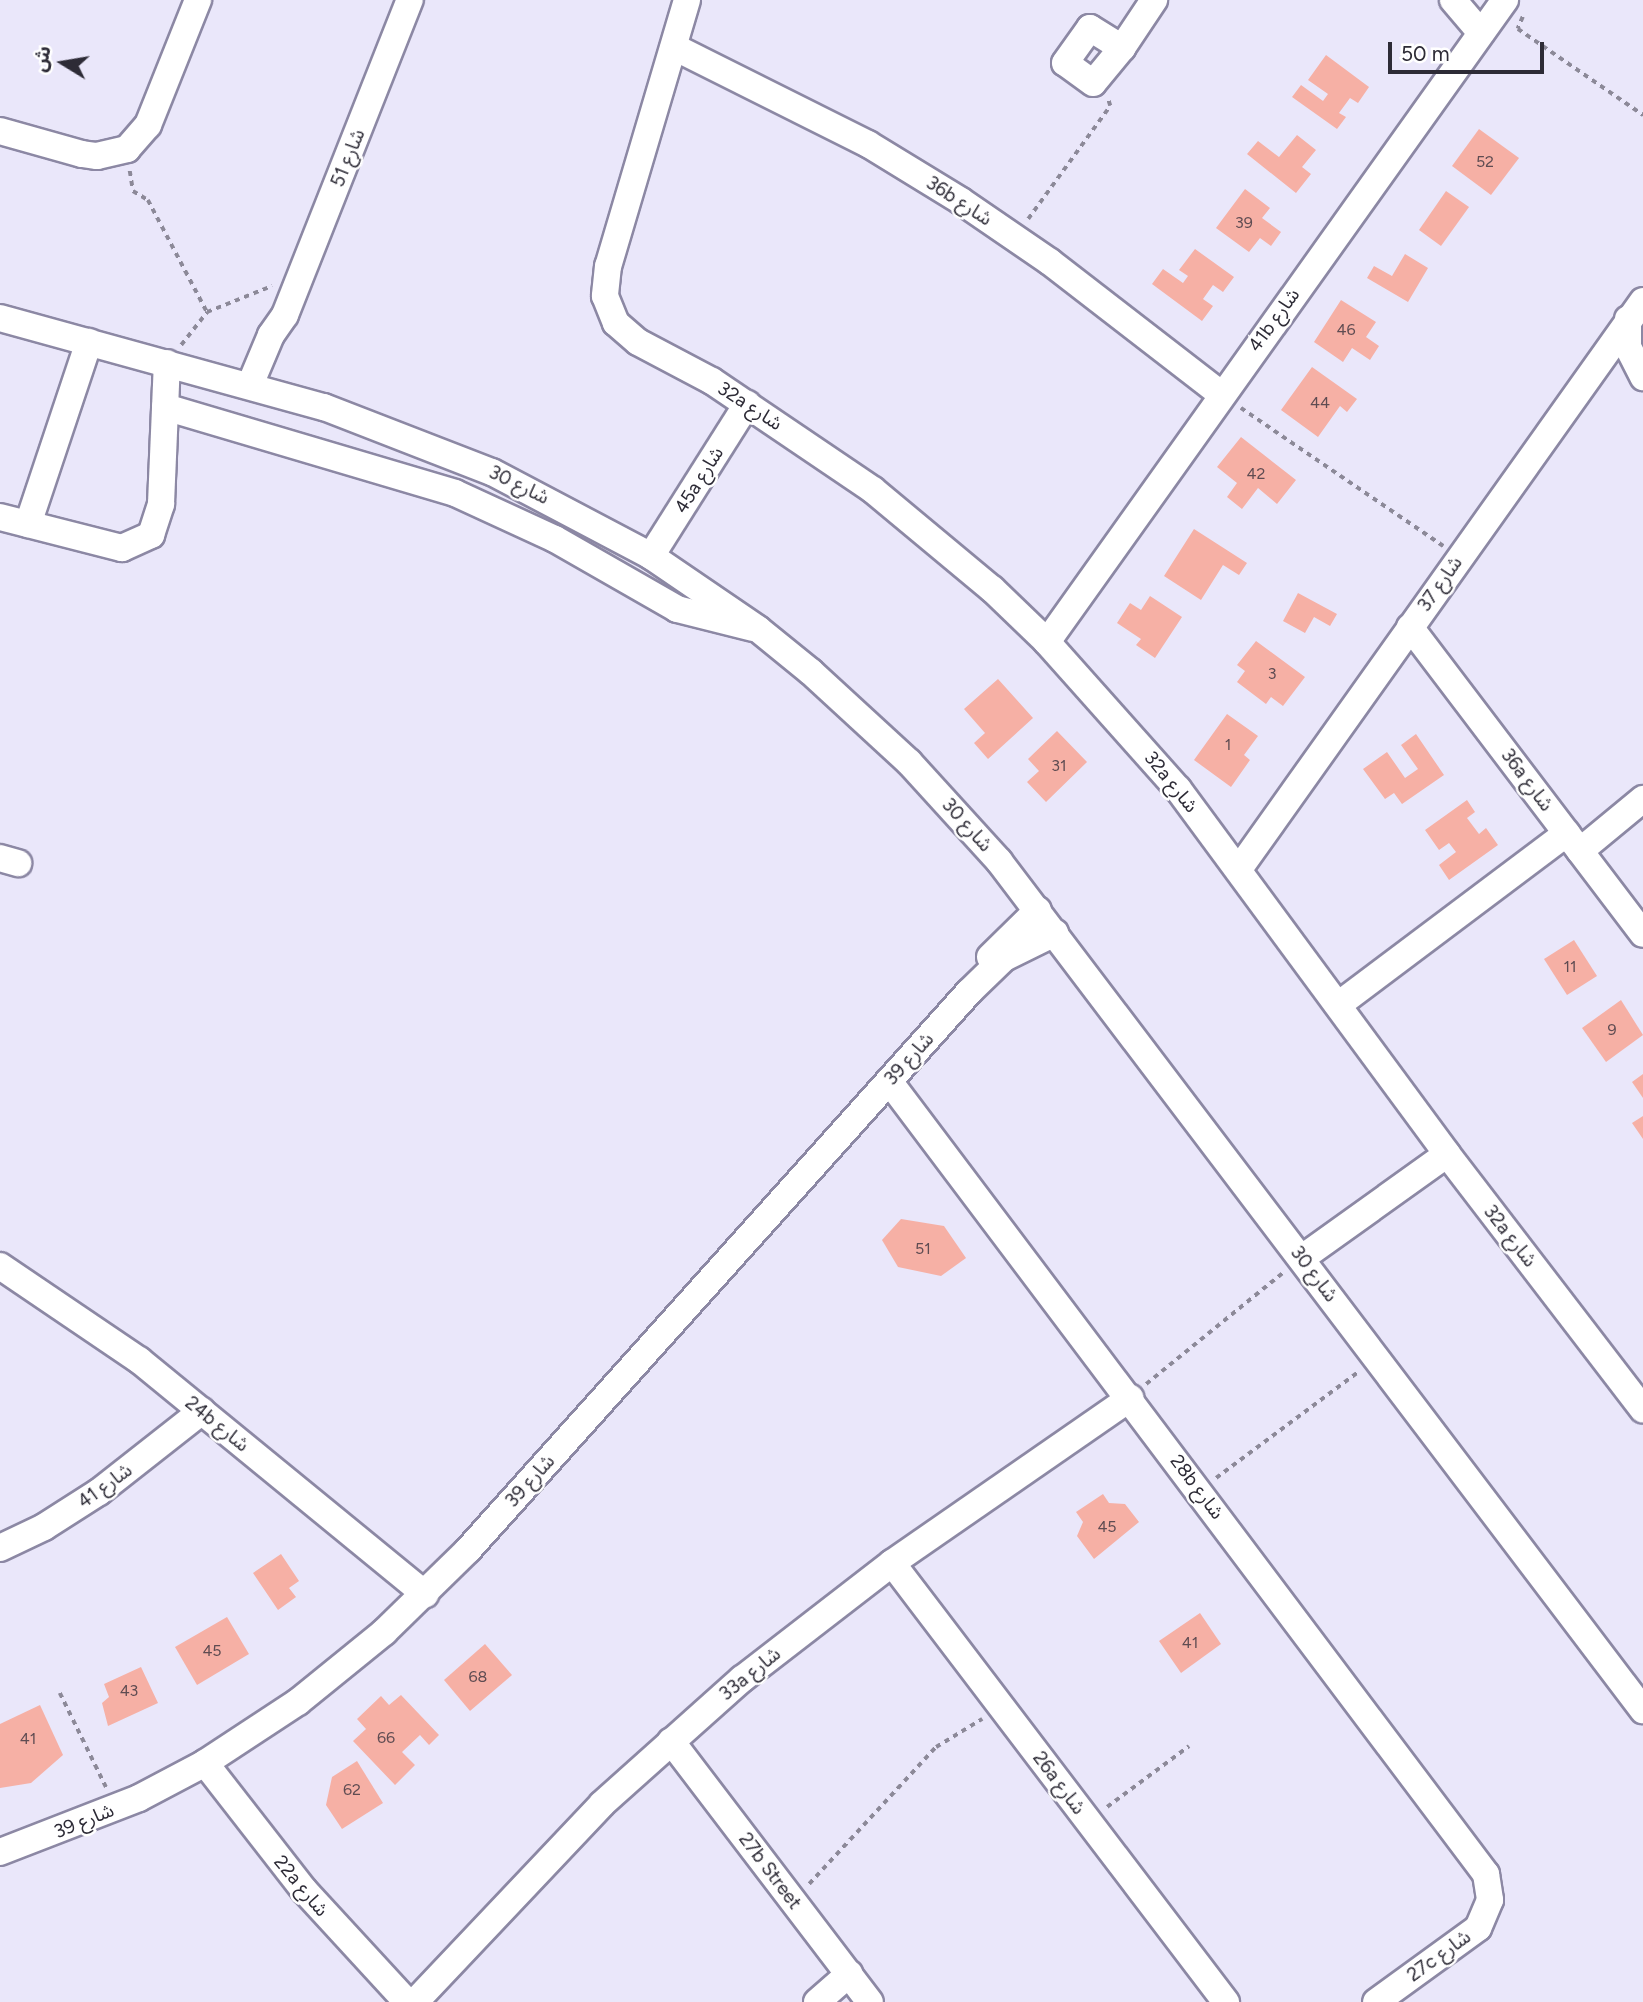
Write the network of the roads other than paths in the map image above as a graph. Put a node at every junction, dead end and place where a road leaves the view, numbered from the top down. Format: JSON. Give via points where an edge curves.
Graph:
{"nodes":[{"id":1,"x":198,"y":0,"type":"edge"},
{"id":2,"x":410,"y":0,"type":"edge"},
{"id":3,"x":687,"y":0,"type":"edge"},
{"id":4,"x":1154,"y":0,"type":"edge"},
{"id":5,"x":1453,"y":0,"type":"edge"},
{"id":6,"x":1510,"y":5,"type":"edge"},
{"id":7,"x":1481,"y":33,"type":"junction"},
{"id":8,"x":674,"y":47,"type":"junction"},
{"id":9,"x":1122,"y":48,"type":"junction"},
{"id":10,"x":0,"y":131,"type":"edge"},
{"id":11,"x":1635,"y":310,"type":"edge"},
{"id":12,"x":0,"y":317,"type":"edge"},
{"id":13,"x":89,"y":342,"type":"junction"},
{"id":14,"x":167,"y":363,"type":"junction"},
{"id":15,"x":1643,"y":377,"type":"edge"},
{"id":16,"x":258,"y":387,"type":"junction"},
{"id":17,"x":1221,"y":394,"type":"junction"},
{"id":18,"x":747,"y":404,"type":"junction"},
{"id":19,"x":164,"y":407,"type":"junction"},
{"id":20,"x":0,"y":517,"type":"edge"},
{"id":21,"x":28,"y":524,"type":"junction"},
{"id":22,"x":651,"y":556,"type":"junction"},
{"id":23,"x":1410,"y":626,"type":"junction"},
{"id":24,"x":758,"y":629,"type":"junction"},
{"id":25,"x":1047,"y":642,"type":"junction"},
{"id":26,"x":1643,"y":799,"type":"edge"},
{"id":27,"x":1574,"y":842,"type":"junction"},
{"id":28,"x":1239,"y":869,"type":"junction"},
{"id":29,"x":1038,"y":911,"type":"junction"},
{"id":30,"x":1055,"y":933,"type":"junction"},
{"id":31,"x":1643,"y":934,"type":"edge"},
{"id":32,"x":969,"y":992,"type":"junction"},
{"id":33,"x":1338,"y":1005,"type":"junction"},
{"id":34,"x":889,"y":1081,"type":"junction"},
{"id":35,"x":1447,"y":1154,"type":"junction"},
{"id":36,"x":1301,"y":1258,"type":"junction"},
{"id":37,"x":0,"y":1266,"type":"edge"},
{"id":38,"x":1129,"y":1398,"type":"junction"},
{"id":39,"x":1643,"y":1409,"type":"edge"},
{"id":40,"x":202,"y":1411,"type":"junction"},
{"id":41,"x":0,"y":1548,"type":"edge"},
{"id":42,"x":892,"y":1563,"type":"junction"},
{"id":43,"x":425,"y":1594,"type":"junction"},
{"id":44,"x":1643,"y":1710,"type":"edge"},
{"id":45,"x":671,"y":1741,"type":"junction"},
{"id":46,"x":205,"y":1763,"type":"junction"},
{"id":47,"x":0,"y":1852,"type":"edge"},
{"id":48,"x":1490,"y":1900,"type":"joint"},
{"id":49,"x":849,"y":1974,"type":"junction"},
{"id":50,"x":407,"y":2002,"type":"edge"},
{"id":51,"x":415,"y":2002,"type":"edge"},
{"id":52,"x":817,"y":2002,"type":"edge"},
{"id":53,"x":870,"y":2002,"type":"edge"},
{"id":54,"x":1226,"y":2002,"type":"edge"},
{"id":55,"x":1376,"y":2002,"type":"edge"}],
"edges":[{"from":1,"to":10,"type":"street","via":[[148,125],[127,149],[105,155],[82,154]]},
{"from":2,"to":16,"type":"street","name":"شارع 51","via":[[285,316],[271,335]]},
{"from":3,"to":8,"type":"street","name":"32a شارع"},
{"from":4,"to":9,"type":"street"},
{"from":5,"to":7,"type":"street"},
{"from":6,"to":7,"type":"street","name":"41b شارع"},
{"from":7,"to":17,"type":"street","name":"41b شارع"},
{"from":8,"to":17,"type":"street","name":"36b شارع","via":[[868,144],[1014,238]]},
{"from":8,"to":18,"type":"street","name":"32a شارع","via":[[608,266],[609,310],[626,334]]},
{"from":9,"to":9,"type":"street","via":[[1099,80],[1090,83],[1065,63],[1083,32],[1094,29]]},
{"from":11,"to":15,"type":"street","via":[[1629,347]]},
{"from":11,"to":23,"type":"street","name":"شارع 37"},
{"from":12,"to":13,"type":"street","name":"شارع 30"},
{"from":13,"to":14,"type":"street","name":"شارع 30"},
{"from":13,"to":21,"type":"street"},
{"from":14,"to":16,"type":"street","name":"شارع 30"},
{"from":14,"to":19,"type":"street"},
{"from":16,"to":22,"type":"street","name":"شارع 30","via":[[436,448],[546,498]]},
{"from":17,"to":25,"type":"street","name":"41b شارع"},
{"from":18,"to":22,"type":"street","name":"45a شارع"},
{"from":18,"to":25,"type":"street","name":"32a شارع","via":[[904,514]]},
{"from":19,"to":21,"type":"street","via":[[161,504],[151,535],[122,548]]},
{"from":19,"to":24,"type":"street","via":[[455,493],[555,539],[677,609]]},
{"from":20,"to":21,"type":"street"},
{"from":22,"to":24,"type":"street","name":"شارع 30"},
{"from":23,"to":27,"type":"street","name":"36a شارع"},
{"from":23,"to":28,"type":"street","name":"شارع 37"},
{"from":24,"to":29,"type":"street","name":"شارع 30","via":[[909,762]]},
{"from":25,"to":28,"type":"street","name":"32a شارع","via":[[1178,789]]},
{"from":26,"to":27,"type":"street"},
{"from":27,"to":31,"type":"street","name":"36a شارع"},
{"from":27,"to":33,"type":"street"},
{"from":28,"to":33,"type":"street","name":"32a شارع"},
{"from":29,"to":30,"type":"street","name":"شارع 30"},
{"from":29,"to":32,"type":"street","name":"شارع 39","via":[[991,956]]},
{"from":30,"to":32,"type":"street","name":"شارع 39","via":[[1004,958]]},
{"from":30,"to":36,"type":"street","name":"شارع 30"},
{"from":32,"to":34,"type":"street","name":"شارع 39"},
{"from":33,"to":35,"type":"street","name":"32a شارع"},
{"from":34,"to":38,"type":"street","name":"28b شارع"},
{"from":34,"to":43,"type":"street","name":"شارع 39"},
{"from":35,"to":36,"type":"street"},
{"from":35,"to":39,"type":"street","name":"32a شارع"},
{"from":36,"to":44,"type":"street","name":"شارع 30"},
{"from":37,"to":40,"type":"street","name":"24b شارع","via":[[105,1336]]},
{"from":38,"to":42,"type":"street","name":"33a شارع"},
{"from":38,"to":48,"type":"street","name":"28b شارع","via":[[1478,1861]]},
{"from":40,"to":41,"type":"street","name":"شارع 41","via":[[99,1492]]},
{"from":40,"to":43,"type":"street","name":"24b شارع"},
{"from":42,"to":45,"type":"street","name":"33a شارع"},
{"from":42,"to":54,"type":"street","name":"26a شارع"},
{"from":43,"to":46,"type":"street","name":"شارع 39","via":[[309,1694]]},
{"from":45,"to":49,"type":"street","name":"27b Street"},
{"from":45,"to":51,"type":"street","name":"33a شارع","via":[[537,1869]]},
{"from":46,"to":47,"type":"street","name":"شارع 39","via":[[116,1807]]},
{"from":46,"to":50,"type":"street","name":"22a شارع","via":[[312,1900]]},
{"from":48,"to":55,"type":"street","name":"27c شارع","via":[[1478,1928],[1467,1938]]},
{"from":49,"to":52,"type":"street"},
{"from":49,"to":53,"type":"street","name":"27b Street"}]}
